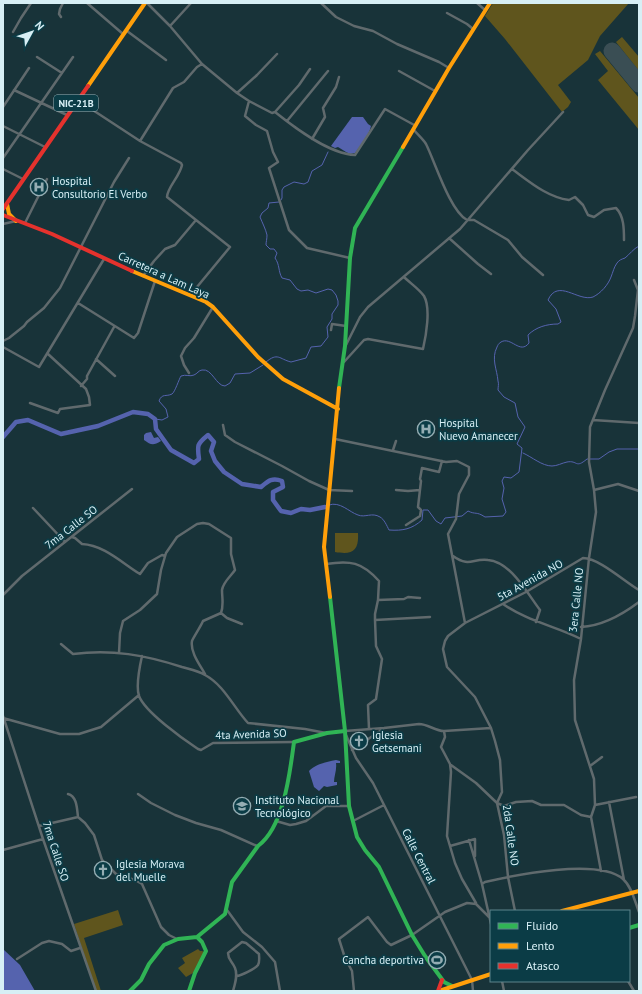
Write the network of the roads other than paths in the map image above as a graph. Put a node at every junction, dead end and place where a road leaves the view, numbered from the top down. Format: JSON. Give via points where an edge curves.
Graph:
{"nodes":[{"id":1,"x":32,"y":3,"type":"edge"},
{"id":2,"x":64,"y":3,"type":"edge"},
{"id":3,"x":87,"y":3,"type":"edge"},
{"id":4,"x":191,"y":3,"type":"edge"},
{"id":5,"x":321,"y":3,"type":"edge"},
{"id":6,"x":476,"y":3,"type":"edge"},
{"id":7,"x":490,"y":3,"type":"edge"},
{"id":8,"x":144,"y":4,"type":"edge"},
{"id":9,"x":485,"y":10,"type":"junction"},
{"id":10,"x":448,"y":13,"type":"dead end"},
{"id":11,"x":61,"y":16,"type":"dead end"},
{"id":12,"x":170,"y":26,"type":"junction"},
{"id":13,"x":473,"y":29,"type":"junction"},
{"id":14,"x":13,"y":32,"type":"dead end"},
{"id":15,"x":125,"y":32,"type":"junction"},
{"id":16,"x":277,"y":54,"type":"dead end"},
{"id":17,"x":37,"y":57,"type":"dead end"},
{"id":18,"x":73,"y":57,"type":"dead end"},
{"id":19,"x":166,"y":60,"type":"dead end"},
{"id":20,"x":202,"y":64,"type":"junction"},
{"id":21,"x":28,"y":68,"type":"dead end"},
{"id":22,"x":310,"y":68,"type":"dead end"},
{"id":23,"x":449,"y":68,"type":"junction"},
{"id":24,"x":328,"y":71,"type":"dead end"},
{"id":25,"x":399,"y":72,"type":"dead end"},
{"id":26,"x":62,"y":73,"type":"junction"},
{"id":27,"x":339,"y":77,"type":"dead end"},
{"id":28,"x":14,"y":90,"type":"junction"},
{"id":29,"x":435,"y":91,"type":"junction"},
{"id":30,"x":237,"y":93,"type":"junction"},
{"id":31,"x":78,"y":100,"type":"junction"},
{"id":32,"x":249,"y":101,"type":"junction"},
{"id":33,"x":42,"y":103,"type":"junction"},
{"id":34,"x":3,"y":107,"type":"edge"},
{"id":35,"x":275,"y":112,"type":"junction"},
{"id":36,"x":563,"y":112,"type":"dead end"},
{"id":37,"x":68,"y":115,"type":"junction"},
{"id":38,"x":286,"y":121,"type":"junction"},
{"id":39,"x":3,"y":126,"type":"edge"},
{"id":40,"x":416,"y":126,"type":"junction"},
{"id":41,"x":414,"y":130,"type":"junction"},
{"id":42,"x":19,"y":134,"type":"junction"},
{"id":43,"x":312,"y":139,"type":"junction"},
{"id":44,"x":140,"y":141,"type":"junction"},
{"id":45,"x":46,"y":147,"type":"junction"},
{"id":46,"x":3,"y":158,"type":"edge"},
{"id":47,"x":129,"y":158,"type":"dead end"},
{"id":48,"x":3,"y":169,"type":"edge"},
{"id":49,"x":512,"y":169,"type":"junction"},
{"id":50,"x":24,"y":179,"type":"junction"},
{"id":51,"x":46,"y":179,"type":"dead end"},
{"id":52,"x":5,"y":205,"type":"edge"},
{"id":53,"x":3,"y":209,"type":"edge"},
{"id":54,"x":3,"y":215,"type":"edge"},
{"id":55,"x":196,"y":220,"type":"junction"},
{"id":56,"x":468,"y":220,"type":"junction"},
{"id":57,"x":16,"y":221,"type":"junction"},
{"id":58,"x":3,"y":224,"type":"edge"},
{"id":59,"x":25,"y":224,"type":"junction"},
{"id":60,"x":449,"y":238,"type":"junction"},
{"id":61,"x":624,"y":240,"type":"dead end"},
{"id":62,"x":81,"y":247,"type":"junction"},
{"id":63,"x":350,"y":258,"type":"junction"},
{"id":64,"x":104,"y":259,"type":"junction"},
{"id":65,"x":492,"y":274,"type":"dead end"},
{"id":66,"x":543,"y":275,"type":"dead end"},
{"id":67,"x":143,"y":276,"type":"junction"},
{"id":68,"x":404,"y":277,"type":"junction"},
{"id":69,"x":634,"y":280,"type":"dead end"},
{"id":70,"x":155,"y":282,"type":"junction"},
{"id":71,"x":193,"y":296,"type":"junction"},
{"id":72,"x":78,"y":303,"type":"junction"},
{"id":73,"x":213,"y":308,"type":"junction"},
{"id":74,"x":114,"y":326,"type":"junction"},
{"id":75,"x":346,"y":326,"type":"junction"},
{"id":76,"x":331,"y":330,"type":"dead end"},
{"id":77,"x":3,"y":341,"type":"edge"},
{"id":78,"x":345,"y":346,"type":"junction"},
{"id":79,"x":3,"y":347,"type":"edge"},
{"id":80,"x":48,"y":354,"type":"junction"},
{"id":81,"x":96,"y":359,"type":"junction"},
{"id":82,"x":344,"y":362,"type":"junction"},
{"id":83,"x":189,"y":373,"type":"dead end"},
{"id":84,"x":115,"y":376,"type":"dead end"},
{"id":85,"x":82,"y":386,"type":"junction"},
{"id":86,"x":30,"y":403,"type":"dead end"},
{"id":87,"x":338,"y":409,"type":"junction"},
{"id":88,"x":593,"y":420,"type":"junction"},
{"id":89,"x":639,"y":423,"type":"edge"},
{"id":90,"x":223,"y":425,"type":"dead end"},
{"id":91,"x":335,"y":439,"type":"junction"},
{"id":92,"x":396,"y":441,"type":"dead end"},
{"id":93,"x":394,"y":450,"type":"junction"},
{"id":94,"x":442,"y":461,"type":"junction"},
{"id":95,"x":132,"y":489,"type":"dead end"},
{"id":96,"x":329,"y":489,"type":"junction"},
{"id":97,"x":396,"y":490,"type":"dead end"},
{"id":98,"x":420,"y":490,"type":"junction"},
{"id":99,"x":594,"y":490,"type":"junction"},
{"id":100,"x":352,"y":491,"type":"dead end"},
{"id":101,"x":639,"y":491,"type":"edge"},
{"id":102,"x":33,"y":508,"type":"dead end"},
{"id":103,"x":406,"y":525,"type":"dead end"},
{"id":104,"x":71,"y":537,"type":"junction"},
{"id":105,"x":65,"y":542,"type":"junction"},
{"id":106,"x":165,"y":556,"type":"junction"},
{"id":107,"x":452,"y":556,"type":"junction"},
{"id":108,"x":589,"y":558,"type":"junction"},
{"id":109,"x":326,"y":564,"type":"junction"},
{"id":110,"x":639,"y":590,"type":"edge"},
{"id":111,"x":526,"y":592,"type":"junction"},
{"id":112,"x":3,"y":595,"type":"edge"},
{"id":113,"x":420,"y":598,"type":"dead end"},
{"id":114,"x":378,"y":600,"type":"junction"},
{"id":115,"x":639,"y":602,"type":"edge"},
{"id":116,"x":503,"y":604,"type":"junction"},
{"id":117,"x":222,"y":614,"type":"junction"},
{"id":118,"x":430,"y":617,"type":"dead end"},
{"id":119,"x":375,"y":620,"type":"junction"},
{"id":120,"x":536,"y":622,"type":"junction"},
{"id":121,"x":465,"y":623,"type":"junction"},
{"id":122,"x":242,"y":624,"type":"dead end"},
{"id":123,"x":581,"y":627,"type":"junction"},
{"id":124,"x":448,"y":636,"type":"joint"},
{"id":125,"x":581,"y":639,"type":"junction"},
{"id":126,"x":61,"y":644,"type":"dead end"},
{"id":127,"x":119,"y":653,"type":"junction"},
{"id":128,"x":142,"y":656,"type":"junction"},
{"id":129,"x":205,"y":675,"type":"junction"},
{"id":130,"x":139,"y":695,"type":"junction"},
{"id":131,"x":3,"y":718,"type":"edge"},
{"id":132,"x":384,"y":728,"type":"junction"},
{"id":133,"x":491,"y":728,"type":"junction"},
{"id":134,"x":369,"y":729,"type":"junction"},
{"id":135,"x":344,"y":731,"type":"junction"},
{"id":136,"x":444,"y":731,"type":"junction"},
{"id":137,"x":327,"y":733,"type":"junction"},
{"id":138,"x":294,"y":742,"type":"junction"},
{"id":139,"x":352,"y":750,"type":"junction"},
{"id":140,"x":602,"y":757,"type":"dead end"},
{"id":141,"x":450,"y":764,"type":"junction"},
{"id":142,"x":590,"y":766,"type":"junction"},
{"id":143,"x":68,"y":794,"type":"dead end"},
{"id":144,"x":138,"y":794,"type":"dead end"},
{"id":145,"x":636,"y":796,"type":"dead end"},
{"id":146,"x":609,"y":802,"type":"junction"},
{"id":147,"x":496,"y":803,"type":"junction"},
{"id":148,"x":384,"y":805,"type":"junction"},
{"id":149,"x":595,"y":805,"type":"junction"},
{"id":150,"x":349,"y":806,"type":"junction"},
{"id":151,"x":78,"y":817,"type":"junction"},
{"id":152,"x":591,"y":817,"type":"junction"},
{"id":153,"x":276,"y":821,"type":"junction"},
{"id":154,"x":353,"y":821,"type":"junction"},
{"id":155,"x":40,"y":826,"type":"junction"},
{"id":156,"x":43,"y":839,"type":"junction"},
{"id":157,"x":469,"y":840,"type":"junction"},
{"id":158,"x":258,"y":846,"type":"junction"},
{"id":159,"x":450,"y":846,"type":"junction"},
{"id":160,"x":3,"y":850,"type":"edge"},
{"id":161,"x":474,"y":859,"type":"junction"},
{"id":162,"x":601,"y":871,"type":"junction"},
{"id":163,"x":508,"y":877,"type":"junction"},
{"id":164,"x":624,"y":880,"type":"junction"},
{"id":165,"x":482,"y":884,"type":"junction"},
{"id":166,"x":639,"y":891,"type":"edge"},
{"id":167,"x":632,"y":893,"type":"junction"},
{"id":168,"x":476,"y":904,"type":"junction"},
{"id":169,"x":226,"y":910,"type":"junction"},
{"id":170,"x":515,"y":910,"type":"edge"},
{"id":171,"x":566,"y":910,"type":"edge"},
{"id":172,"x":639,"y":912,"type":"edge"},
{"id":173,"x":440,"y":915,"type":"junction"},
{"id":174,"x":489,"y":917,"type":"junction"},
{"id":175,"x":490,"y":920,"type":"edge"},
{"id":176,"x":205,"y":931,"type":"junction"},
{"id":177,"x":169,"y":935,"type":"junction"},
{"id":178,"x":412,"y":935,"type":"junction"},
{"id":179,"x":197,"y":937,"type":"junction"},
{"id":180,"x":178,"y":939,"type":"junction"},
{"id":181,"x":169,"y":942,"type":"junction"},
{"id":182,"x":202,"y":942,"type":"junction"},
{"id":183,"x":80,"y":948,"type":"junction"},
{"id":184,"x":17,"y":959,"type":"dead end"},
{"id":185,"x":490,"y":974,"type":"edge"},
{"id":186,"x":237,"y":976,"type":"junction"},
{"id":187,"x":442,"y":980,"type":"junction"},
{"id":188,"x":472,"y":980,"type":"junction"},
{"id":189,"x":629,"y":982,"type":"edge"},
{"id":190,"x":452,"y":986,"type":"junction"},
{"id":191,"x":96,"y":991,"type":"edge"},
{"id":192,"x":130,"y":991,"type":"edge"},
{"id":193,"x":189,"y":991,"type":"edge"},
{"id":194,"x":233,"y":991,"type":"edge"},
{"id":195,"x":280,"y":991,"type":"edge"},
{"id":196,"x":354,"y":991,"type":"edge"},
{"id":197,"x":439,"y":991,"type":"edge"},
{"id":198,"x":473,"y":991,"type":"edge"},
{"id":199,"x":634,"y":991,"type":"edge"}],
"edges":[{"from":1,"to":14,"type":"street"},
{"from":2,"to":11,"type":"street","via":[[60,9]]},
{"from":3,"to":15,"type":"street"},
{"from":4,"to":12,"type":"street"},
{"from":5,"to":23,"type":"street","via":[[336,17],[354,26],[373,31]]},
{"from":6,"to":9,"type":"street"},
{"from":7,"to":9,"type":"main road"},
{"from":8,"to":12,"type":"street"},
{"from":8,"to":15,"type":"main road","number":"NIC-21B"},
{"from":9,"to":13,"type":"main road"},
{"from":10,"to":13,"type":"street"},
{"from":12,"to":20,"type":"street"},
{"from":13,"to":23,"type":"main road"},
{"from":15,"to":19,"type":"street"},
{"from":15,"to":31,"type":"main road","number":"NIC-21B"},
{"from":16,"to":30,"type":"street"},
{"from":17,"to":26,"type":"street"},
{"from":18,"to":26,"type":"street"},
{"from":20,"to":30,"type":"street"},
{"from":20,"to":44,"type":"street","via":[[184,82],[173,88]]},
{"from":21,"to":28,"type":"street"},
{"from":22,"to":35,"type":"street"},
{"from":23,"to":29,"type":"main road"},
{"from":24,"to":38,"type":"street"},
{"from":25,"to":29,"type":"street"},
{"from":26,"to":33,"type":"street"},
{"from":27,"to":43,"type":"street","via":[[323,108],[325,117]]},
{"from":28,"to":33,"type":"street"},
{"from":28,"to":34,"type":"street"},
{"from":29,"to":40,"type":"main road"},
{"from":30,"to":32,"type":"street"},
{"from":31,"to":37,"type":"main road","number":"NIC-21B"},
{"from":31,"to":44,"type":"street"},
{"from":32,"to":35,"type":"street","via":[[272,113]]},
{"from":32,"to":63,"type":"street","via":[[245,116],[267,132],[272,152],[278,162],[269,168],[289,230],[307,248]]},
{"from":33,"to":37,"type":"street"},
{"from":33,"to":42,"type":"street"},
{"from":35,"to":38,"type":"street"},
{"from":36,"to":49,"type":"street"},
{"from":37,"to":45,"type":"main road","number":"NIC-21B"},
{"from":38,"to":43,"type":"street"},
{"from":39,"to":42,"type":"street"},
{"from":40,"to":41,"type":"main road"},
{"from":40,"to":43,"type":"street","via":[[385,110],[356,155],[337,151]]},
{"from":41,"to":56,"type":"street","via":[[425,143],[452,202]]},
{"from":41,"to":63,"type":"main road","via":[[355,228]]},
{"from":42,"to":45,"type":"street"},
{"from":42,"to":46,"type":"street"},
{"from":44,"to":55,"type":"street","via":[[181,163],[180,173],[167,196]]},
{"from":45,"to":50,"type":"main road","number":"NIC-21B"},
{"from":47,"to":62,"type":"street"},
{"from":48,"to":50,"type":"street"},
{"from":49,"to":56,"type":"street"},
{"from":49,"to":61,"type":"street","via":[[556,197],[569,200],[575,197],[588,215],[594,217],[604,210],[616,208],[622,217]]},
{"from":50,"to":52,"type":"main road","number":"NIC-21B"},
{"from":51,"to":59,"type":"street"},
{"from":52,"to":53,"type":"main road","number":"NIC-21B"},
{"from":52,"to":57,"type":"main road","via":[[8,214]]},
{"from":54,"to":57,"type":"main road","name":"Carretera a Lam Laya"},
{"from":55,"to":67,"type":"street","via":[[176,246],[165,250]]},
{"from":55,"to":71,"type":"street","via":[[230,247],[197,287]]},
{"from":56,"to":60,"type":"street"},
{"from":56,"to":66,"type":"street","via":[[474,220],[508,240],[522,257]]},
{"from":57,"to":58,"type":"street"},
{"from":57,"to":59,"type":"main road","name":"Carretera a Lam Laya"},
{"from":59,"to":62,"type":"main road","name":"Carretera a Lam Laya"},
{"from":60,"to":65,"type":"street"},
{"from":60,"to":68,"type":"street"},
{"from":62,"to":64,"type":"main road","name":"Carretera a Lam Laya"},
{"from":62,"to":77,"type":"street","via":[[50,302]]},
{"from":63,"to":75,"type":"main road"},
{"from":64,"to":67,"type":"main road","name":"Carretera a Lam Laya"},
{"from":64,"to":72,"type":"street"},
{"from":67,"to":70,"type":"main road","name":"Carretera a Lam Laya"},
{"from":68,"to":78,"type":"street","via":[[368,307]]},
{"from":68,"to":82,"type":"street","via":[[426,301],[427,322],[423,349],[368,339],[364,340]]},
{"from":69,"to":88,"type":"street","name":"3era Calle NO","via":[[638,290],[630,336]]},
{"from":70,"to":71,"type":"main road","name":"Carretera a Lam Laya"},
{"from":70,"to":74,"type":"street","via":[[136,337]]},
{"from":71,"to":73,"type":"main road","name":"Carretera a Lam Laya"},
{"from":72,"to":74,"type":"street"},
{"from":72,"to":80,"type":"street"},
{"from":73,"to":83,"type":"street","via":[[181,356]]},
{"from":73,"to":87,"type":"main road","name":"Carretera a Lam Laya","via":[[258,358],[283,379]]},
{"from":74,"to":81,"type":"street"},
{"from":75,"to":76,"type":"street","via":[[332,324]]},
{"from":75,"to":78,"type":"main road"},
{"from":78,"to":82,"type":"main road"},
{"from":79,"to":80,"type":"street","via":[[39,367]]},
{"from":80,"to":85,"type":"street"},
{"from":81,"to":84,"type":"street"},
{"from":81,"to":85,"type":"street"},
{"from":82,"to":87,"type":"main road"},
{"from":85,"to":86,"type":"street","via":[[86,389],[90,405],[60,409],[58,413]]},
{"from":87,"to":91,"type":"main road"},
{"from":88,"to":89,"type":"street"},
{"from":88,"to":99,"type":"street","name":"3era Calle NO","via":[[590,428],[589,462]]},
{"from":90,"to":96,"type":"street","via":[[225,435],[235,442]]},
{"from":91,"to":93,"type":"street"},
{"from":91,"to":96,"type":"main road"},
{"from":92,"to":93,"type":"street"},
{"from":93,"to":94,"type":"street"},
{"from":94,"to":98,"type":"street","via":[[439,472],[422,468]]},
{"from":94,"to":107,"type":"street","via":[[457,461],[469,466],[470,470],[459,494],[456,517],[448,534]]},
{"from":95,"to":104,"type":"street","name":"7ma Calle SO"},
{"from":96,"to":100,"type":"street"},
{"from":96,"to":109,"type":"main road","via":[[324,547]]},
{"from":97,"to":98,"type":"street"},
{"from":98,"to":103,"type":"street","via":[[420,516]]},
{"from":99,"to":101,"type":"street","via":[[618,484]]},
{"from":99,"to":108,"type":"street","name":"3era Calle NO","via":[[596,512]]},
{"from":102,"to":105,"type":"street"},
{"from":104,"to":105,"type":"street","name":"7ma Calle SO"},
{"from":104,"to":106,"type":"street","via":[[112,555],[140,574],[148,563],[162,554]]},
{"from":105,"to":112,"type":"street","name":"7ma Calle SO","via":[[22,576]]},
{"from":106,"to":117,"type":"street","via":[[177,537],[196,524],[209,524],[230,538],[235,570],[222,589]]},
{"from":106,"to":127,"type":"street","via":[[157,594],[123,621]]},
{"from":107,"to":111,"type":"street","via":[[460,561],[499,562],[509,569]]},
{"from":107,"to":121,"type":"street"},
{"from":108,"to":110,"type":"street"},
{"from":108,"to":111,"type":"street","name":"5ta Avenida NO","via":[[583,558]]},
{"from":108,"to":123,"type":"street","name":"3era Calle NO"},
{"from":109,"to":114,"type":"street","via":[[342,561],[370,570],[379,581]]},
{"from":109,"to":135,"type":"main road"},
{"from":111,"to":116,"type":"street","name":"5ta Avenida NO"},
{"from":111,"to":120,"type":"street","via":[[540,610]]},
{"from":113,"to":114,"type":"street"},
{"from":114,"to":119,"type":"street"},
{"from":115,"to":123,"type":"street","via":[[607,620]]},
{"from":116,"to":120,"type":"street"},
{"from":116,"to":121,"type":"street","name":"5ta Avenida NO"},
{"from":117,"to":122,"type":"street"},
{"from":117,"to":129,"type":"street","via":[[203,621],[192,640],[193,651]]},
{"from":118,"to":119,"type":"street"},
{"from":119,"to":134,"type":"street","via":[[376,646],[382,659],[376,699],[368,705]]},
{"from":120,"to":125,"type":"street"},
{"from":121,"to":124,"type":"street","name":"5ta Avenida NO"},
{"from":123,"to":125,"type":"street","name":"3era Calle NO"},
{"from":124,"to":133,"type":"street","name":"2da Calle NO","via":[[443,649],[447,667],[475,697]]},
{"from":125,"to":142,"type":"street","name":"3era Calle NO","via":[[574,680],[575,720]]},
{"from":126,"to":127,"type":"street","via":[[73,654],[95,651]]},
{"from":127,"to":128,"type":"street"},
{"from":128,"to":129,"type":"street"},
{"from":128,"to":130,"type":"street"},
{"from":129,"to":137,"type":"street","via":[[219,687],[248,722]]},
{"from":130,"to":131,"type":"street","via":[[101,727],[79,734],[55,733]]},
{"from":130,"to":138,"type":"street","name":"4ta Avenida SO","via":[[144,706],[181,738],[201,750],[213,743]]},
{"from":131,"to":155,"type":"street","name":"7ma Calle SO"},
{"from":132,"to":134,"type":"street"},
{"from":132,"to":136,"type":"street","via":[[423,724]]},
{"from":132,"to":139,"type":"street"},
{"from":133,"to":136,"type":"street"},
{"from":133,"to":147,"type":"street","name":"2da Calle NO","via":[[500,760],[502,792]]},
{"from":134,"to":135,"type":"street"},
{"from":135,"to":137,"type":"main road","name":"4ta Avenida SO"},
{"from":135,"to":139,"type":"street","name":"Calle Central"},
{"from":135,"to":150,"type":"main road"},
{"from":136,"to":141,"type":"street","via":[[445,737],[441,747]]},
{"from":137,"to":138,"type":"main road","name":"4ta Avenida SO"},
{"from":138,"to":153,"type":"main road","via":[[289,781]]},
{"from":139,"to":148,"type":"street","name":"Calle Central"},
{"from":140,"to":142,"type":"street"},
{"from":141,"to":147,"type":"street","via":[[476,783]]},
{"from":141,"to":159,"type":"street","via":[[447,836]]},
{"from":142,"to":149,"type":"street","name":"3era Calle NO","via":[[594,779]]},
{"from":143,"to":151,"type":"street","via":[[74,798]]},
{"from":144,"to":158,"type":"street","via":[[175,815],[222,830]]},
{"from":145,"to":146,"type":"street"},
{"from":146,"to":149,"type":"street"},
{"from":146,"to":164,"type":"street"},
{"from":147,"to":152,"type":"street","via":[[504,806],[528,800],[541,805],[564,805],[580,815]]},
{"from":147,"to":163,"type":"street","name":"2da Calle NO","via":[[504,835]]},
{"from":148,"to":154,"type":"street"},
{"from":148,"to":173,"type":"street","name":"Calle Central"},
{"from":149,"to":152,"type":"street","name":"3era Calle NO"},
{"from":150,"to":153,"type":"street","via":[[326,806],[306,821],[296,824]]},
{"from":150,"to":154,"type":"main road"},
{"from":151,"to":155,"type":"street"},
{"from":151,"to":177,"type":"street","via":[[94,835],[101,858],[112,871],[142,884],[157,919]]},
{"from":152,"to":162,"type":"street","name":"3era Calle NO"},
{"from":153,"to":158,"type":"main road","via":[[263,844]]},
{"from":154,"to":178,"type":"main road","via":[[360,842],[379,867]]},
{"from":155,"to":156,"type":"street","name":"7ma Calle SO"},
{"from":156,"to":160,"type":"street"},
{"from":156,"to":183,"type":"street","name":"7ma Calle SO"},
{"from":157,"to":159,"type":"street"},
{"from":157,"to":161,"type":"street"},
{"from":157,"to":161,"type":"street","via":[[476,839]]},
{"from":158,"to":169,"type":"main road","via":[[232,882]]},
{"from":159,"to":168,"type":"street","via":[[462,879]]},
{"from":161,"to":165,"type":"street"},
{"from":162,"to":163,"type":"street","via":[[556,870]]},
{"from":162,"to":164,"type":"street"},
{"from":163,"to":165,"type":"street"},
{"from":163,"to":170,"type":"street","name":"2da Calle NO"},
{"from":164,"to":167,"type":"street"},
{"from":165,"to":174,"type":"street"},
{"from":166,"to":167,"type":"main road"},
{"from":167,"to":171,"type":"main road"},
{"from":167,"to":172,"type":"street"},
{"from":168,"to":173,"type":"street","via":[[467,902]]},
{"from":168,"to":174,"type":"street"},
{"from":169,"to":176,"type":"main road","via":[[222,918]]},
{"from":169,"to":195,"type":"street","via":[[243,932],[262,947],[275,962]]},
{"from":173,"to":178,"type":"street"},
{"from":173,"to":188,"type":"street","name":"Calle Central"},
{"from":174,"to":175,"type":"street"},
{"from":176,"to":179,"type":"main road"},
{"from":176,"to":182,"type":"main road"},
{"from":177,"to":180,"type":"street"},
{"from":177,"to":181,"type":"street"},
{"from":178,"to":187,"type":"main road"},
{"from":178,"to":196,"type":"street","via":[[391,945],[368,917],[339,939],[352,971]]},
{"from":179,"to":180,"type":"main road"},
{"from":179,"to":182,"type":"main road"},
{"from":180,"to":181,"type":"main road"},
{"from":181,"to":192,"type":"main road","via":[[160,949],[141,980]]},
{"from":182,"to":193,"type":"main road","via":[[205,955]]},
{"from":183,"to":184,"type":"street","via":[[71,950],[62,944],[49,941]]},
{"from":183,"to":191,"type":"street","name":"7ma Calle SO"},
{"from":185,"to":188,"type":"main road"},
{"from":186,"to":186,"type":"street","via":[[228,953],[242,942],[259,954],[259,961],[258,965]]},
{"from":186,"to":194,"type":"street"},
{"from":187,"to":190,"type":"main road"},
{"from":187,"to":197,"type":"main road"},
{"from":188,"to":190,"type":"main road"},
{"from":188,"to":198,"type":"street","name":"Calle Central"},
{"from":189,"to":199,"type":"street"},
{"from":190,"to":197,"type":"main road"}]}
